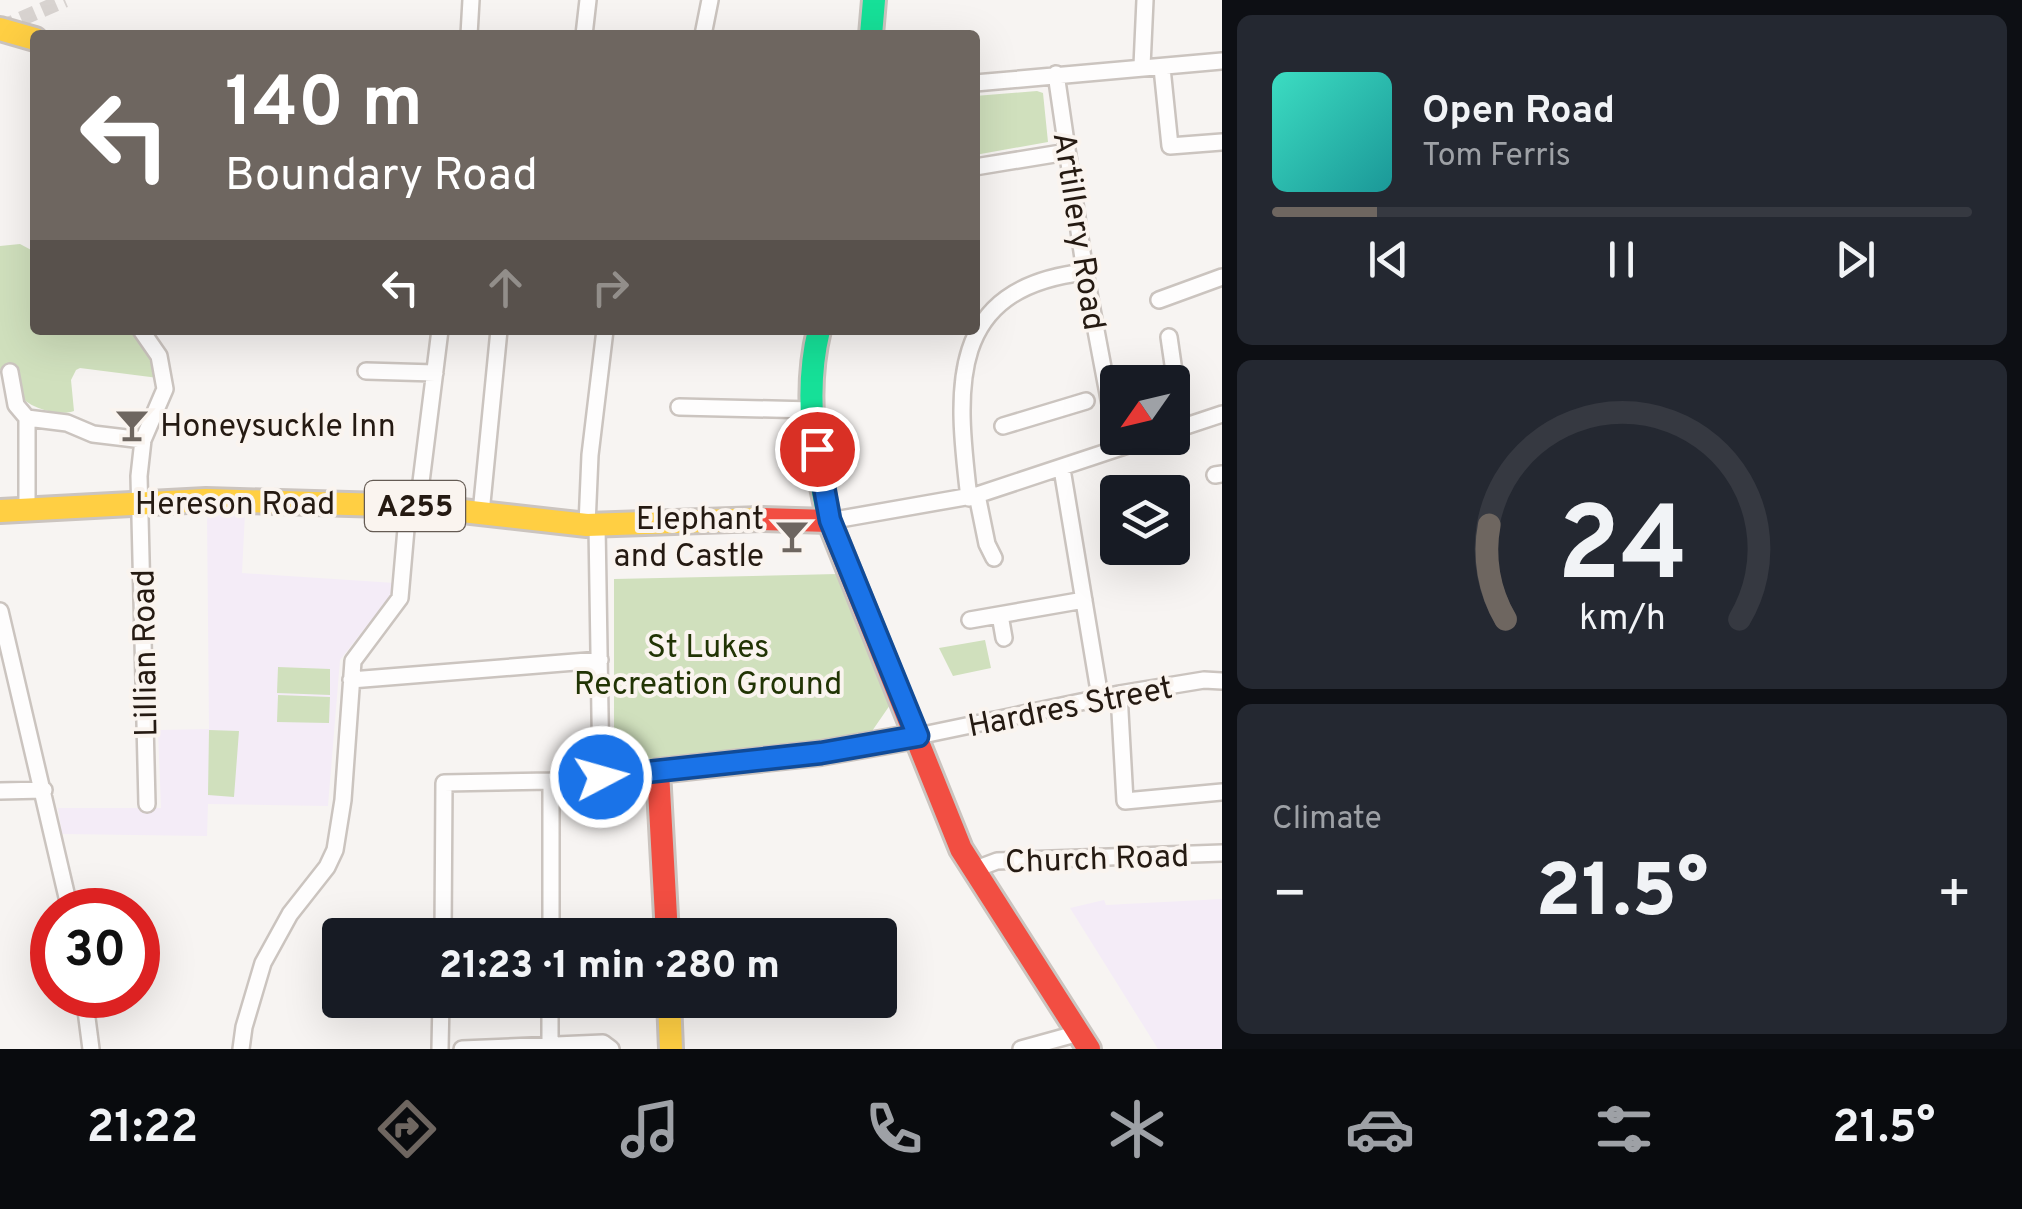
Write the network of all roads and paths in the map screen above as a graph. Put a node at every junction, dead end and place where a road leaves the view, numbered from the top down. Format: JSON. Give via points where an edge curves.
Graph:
{"nodes":[{"id":1,"x":472,"y":0,"type":"edge"},
{"id":2,"x":588,"y":0,"type":"edge"},
{"id":3,"x":710,"y":0,"type":"edge"},
{"id":4,"x":874,"y":0,"type":"edge"},
{"id":5,"x":1144,"y":0,"type":"edge"},
{"id":6,"x":0,"y":29,"type":"edge"},
{"id":7,"x":469,"y":30,"type":"edge"},
{"id":8,"x":585,"y":30,"type":"edge"},
{"id":9,"x":703,"y":30,"type":"edge"},
{"id":10,"x":872,"y":30,"type":"edge"},
{"id":11,"x":30,"y":37,"type":"edge"},
{"id":12,"x":1222,"y":61,"type":"edge"},
{"id":13,"x":1142,"y":66,"type":"junction"},
{"id":14,"x":1162,"y":68,"type":"junction"},
{"id":15,"x":1056,"y":74,"type":"junction"},
{"id":16,"x":980,"y":82,"type":"edge"},
{"id":17,"x":1222,"y":142,"type":"edge"},
{"id":18,"x":1067,"y":152,"type":"junction"},
{"id":19,"x":980,"y":165,"type":"edge"},
{"id":20,"x":1085,"y":272,"type":"junction"},
{"id":21,"x":1219,"y":277,"type":"edge"},
{"id":22,"x":1222,"y":296,"type":"edge"},
{"id":23,"x":1159,"y":300,"type":"dead end"},
{"id":24,"x":980,"y":330,"type":"edge"},
{"id":25,"x":144,"y":335,"type":"edge"},
{"id":26,"x":439,"y":335,"type":"edge"},
{"id":27,"x":499,"y":335,"type":"edge"},
{"id":28,"x":603,"y":335,"type":"edge"},
{"id":29,"x":817,"y":335,"type":"edge"},
{"id":30,"x":976,"y":335,"type":"edge"},
{"id":31,"x":1169,"y":338,"type":"dead end"},
{"id":32,"x":1103,"y":365,"type":"edge"},
{"id":33,"x":1172,"y":365,"type":"edge"},
{"id":34,"x":10,"y":372,"type":"dead end"},
{"id":35,"x":366,"y":372,"type":"dead end"},
{"id":36,"x":435,"y":373,"type":"junction"},
{"id":37,"x":1086,"y":401,"type":"dead end"},
{"id":38,"x":679,"y":406,"type":"dead end"},
{"id":39,"x":812,"y":410,"type":"junction"},
{"id":40,"x":1222,"y":414,"type":"edge"},
{"id":41,"x":27,"y":418,"type":"junction"},
{"id":42,"x":1190,"y":425,"type":"edge"},
{"id":43,"x":1004,"y":426,"type":"dead end"},
{"id":44,"x":144,"y":440,"type":"junction"},
{"id":45,"x":1100,"y":454,"type":"edge"},
{"id":46,"x":1062,"y":469,"type":"junction"},
{"id":47,"x":973,"y":496,"type":"junction"},
{"id":48,"x":142,"y":502,"type":"junction"},
{"id":49,"x":413,"y":506,"type":"junction"},
{"id":50,"x":27,"y":510,"type":"junction"},
{"id":51,"x":0,"y":512,"type":"edge"},
{"id":52,"x":481,"y":514,"type":"junction"},
{"id":53,"x":830,"y":520,"type":"junction"},
{"id":54,"x":592,"y":525,"type":"junction"},
{"id":55,"x":994,"y":558,"type":"dead end"},
{"id":56,"x":1084,"y":600,"type":"junction"},
{"id":57,"x":0,"y":612,"type":"edge"},
{"id":58,"x":1000,"y":615,"type":"junction"},
{"id":59,"x":970,"y":620,"type":"dead end"},
{"id":60,"x":1004,"y":638,"type":"dead end"},
{"id":61,"x":600,"y":660,"type":"junction"},
{"id":62,"x":351,"y":680,"type":"junction"},
{"id":63,"x":1222,"y":681,"type":"edge"},
{"id":64,"x":1119,"y":694,"type":"junction"},
{"id":65,"x":1100,"y":697,"type":"junction"},
{"id":66,"x":918,"y":736,"type":"junction"},
{"id":67,"x":658,"y":771,"type":"junction"},
{"id":68,"x":601,"y":777,"type":"junction"},
{"id":69,"x":552,"y":781,"type":"junction"},
{"id":70,"x":44,"y":790,"type":"junction"},
{"id":71,"x":0,"y":791,"type":"edge"},
{"id":72,"x":1222,"y":792,"type":"edge"},
{"id":73,"x":147,"y":804,"type":"dead end"},
{"id":74,"x":1222,"y":853,"type":"edge"},
{"id":75,"x":973,"y":870,"type":"junction"},
{"id":76,"x":65,"y":888,"type":"edge"},
{"id":77,"x":443,"y":918,"type":"edge"},
{"id":78,"x":550,"y":918,"type":"edge"},
{"id":79,"x":666,"y":918,"type":"edge"},
{"id":80,"x":87,"y":1018,"type":"edge"},
{"id":81,"x":441,"y":1018,"type":"edge"},
{"id":82,"x":550,"y":1018,"type":"edge"},
{"id":83,"x":670,"y":1018,"type":"edge"},
{"id":84,"x":1084,"y":1041,"type":"edge"},
{"id":85,"x":550,"y":1047,"type":"edge"},
{"id":86,"x":91,"y":1049,"type":"edge"},
{"id":87,"x":241,"y":1049,"type":"edge"},
{"id":88,"x":440,"y":1049,"type":"edge"},
{"id":89,"x":462,"y":1049,"type":"edge"},
{"id":90,"x":611,"y":1049,"type":"edge"},
{"id":91,"x":671,"y":1049,"type":"edge"},
{"id":92,"x":1021,"y":1049,"type":"edge"}],
"edges":[{"from":1,"to":7,"type":"street"},
{"from":2,"to":8,"type":"street"},
{"from":3,"to":9,"type":"street"},
{"from":4,"to":10,"type":"main road"},
{"from":5,"to":13,"type":"street"},
{"from":6,"to":11,"type":"main road"},
{"from":12,"to":14,"type":"street"},
{"from":13,"to":14,"type":"street"},
{"from":13,"to":15,"type":"street"},
{"from":14,"to":17,"type":"street","via":[[1170,146]]},
{"from":15,"to":16,"type":"street"},
{"from":15,"to":18,"type":"street","name":"Artillery Road"},
{"from":18,"to":19,"type":"street"},
{"from":18,"to":20,"type":"street","name":"Artillery Road"},
{"from":20,"to":24,"type":"street","via":[[1017,290]]},
{"from":20,"to":32,"type":"street","name":"Artillery Road"},
{"from":21,"to":22,"type":"street"},
{"from":21,"to":23,"type":"street"},
{"from":25,"to":44,"type":"street","name":"Lillian Road","via":[[159,356],[164,389]]},
{"from":26,"to":36,"type":"street"},
{"from":27,"to":52,"type":"street"},
{"from":28,"to":54,"type":"street","via":[[590,454]]},
{"from":29,"to":39,"type":"main road"},
{"from":30,"to":47,"type":"street","via":[[965,362],[961,407]]},
{"from":31,"to":33,"type":"street"},
{"from":34,"to":41,"type":"street","via":[[16,405]]},
{"from":35,"to":36,"type":"street"},
{"from":36,"to":49,"type":"street"},
{"from":37,"to":43,"type":"street"},
{"from":38,"to":39,"type":"street"},
{"from":39,"to":53,"type":"main road"},
{"from":40,"to":42,"type":"street"},
{"from":41,"to":44,"type":"street"},
{"from":41,"to":50,"type":"street"},
{"from":44,"to":48,"type":"street","name":"Lillian Road"},
{"from":45,"to":46,"type":"street"},
{"from":46,"to":47,"type":"street"},
{"from":46,"to":56,"type":"street"},
{"from":47,"to":53,"type":"street"},
{"from":47,"to":55,"type":"street"},
{"from":48,"to":49,"type":"main road","name":"Hereson Road","number":"A255"},
{"from":48,"to":50,"type":"main road","name":"Hereson Road","number":"A255"},
{"from":48,"to":73,"type":"street","name":"Lillian Road"},
{"from":49,"to":52,"type":"main road","name":"Hereson Road","number":"A255"},
{"from":49,"to":62,"type":"street","via":[[400,598],[359,650]]},
{"from":50,"to":51,"type":"main road","name":"Hereson Road","number":"A255"},
{"from":52,"to":54,"type":"main road","name":"Hereson Road","number":"A255"},
{"from":53,"to":54,"type":"main road","name":"Hereson Road","number":"A255"},
{"from":53,"to":66,"type":"main road"},
{"from":54,"to":61,"type":"street"},
{"from":56,"to":58,"type":"street"},
{"from":56,"to":65,"type":"street"},
{"from":57,"to":70,"type":"street"},
{"from":58,"to":59,"type":"street"},
{"from":58,"to":60,"type":"street"},
{"from":61,"to":62,"type":"street"},
{"from":61,"to":68,"type":"street"},
{"from":62,"to":87,"type":"street","via":[[335,850],[263,963]]},
{"from":63,"to":64,"type":"street","name":"Hardres Street"},
{"from":64,"to":65,"type":"street","name":"Hardres Street"},
{"from":64,"to":72,"type":"street","via":[[1124,801]]},
{"from":65,"to":66,"type":"street","name":"Hardres Street"},
{"from":66,"to":67,"type":"main road"},
{"from":66,"to":75,"type":"main road"},
{"from":67,"to":68,"type":"street"},
{"from":67,"to":79,"type":"main road"},
{"from":68,"to":69,"type":"street"},
{"from":69,"to":77,"type":"street","via":[[444,782]]},
{"from":69,"to":78,"type":"street"},
{"from":70,"to":71,"type":"street"},
{"from":70,"to":76,"type":"street"},
{"from":74,"to":75,"type":"street","name":"Church Road","via":[[997,861]]},
{"from":75,"to":84,"type":"main road"},
{"from":80,"to":86,"type":"street"},
{"from":81,"to":88,"type":"street"},
{"from":82,"to":85,"type":"street"},
{"from":83,"to":91,"type":"main road"},
{"from":84,"to":92,"type":"street"},
{"from":85,"to":89,"type":"street"},
{"from":85,"to":90,"type":"street"}]}
